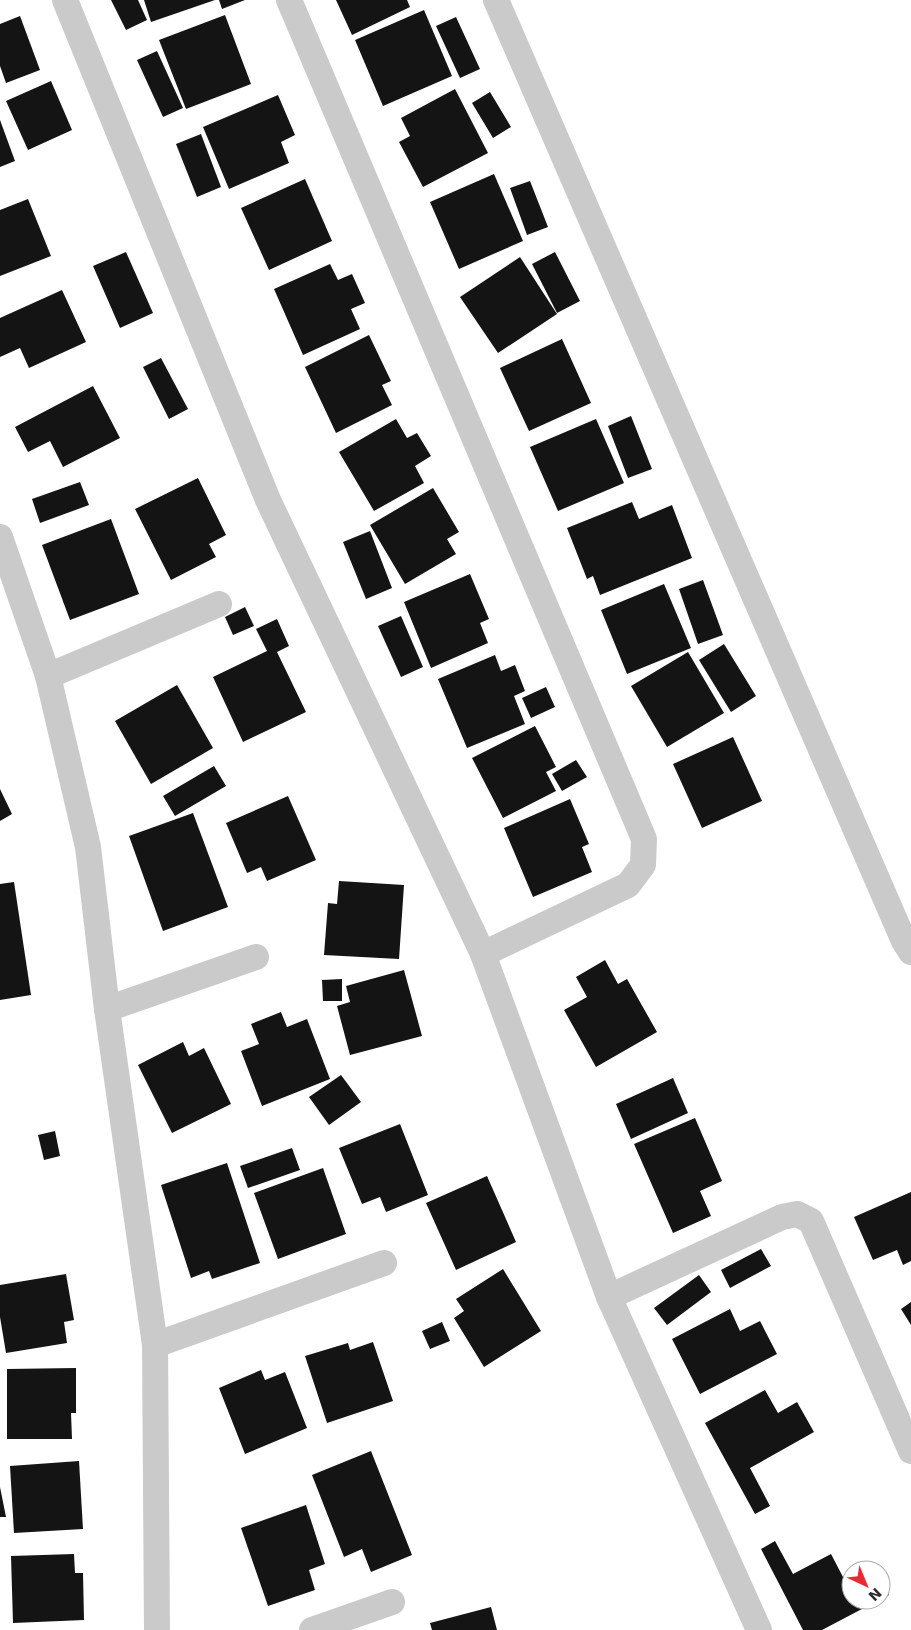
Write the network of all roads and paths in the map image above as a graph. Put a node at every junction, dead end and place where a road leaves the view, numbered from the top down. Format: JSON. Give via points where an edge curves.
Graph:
{"nodes":[{"id":1,"x":65,"y":0,"type":"edge"},
{"id":2,"x":289,"y":0,"type":"edge"},
{"id":3,"x":496,"y":0,"type":"edge"},
{"id":4,"x":0,"y":537,"type":"edge"},
{"id":5,"x":219,"y":604,"type":"dead end"},
{"id":6,"x":48,"y":676,"type":"junction"},
{"id":7,"x":911,"y":952,"type":"edge"},
{"id":8,"x":483,"y":954,"type":"junction"},
{"id":9,"x":256,"y":957,"type":"dead end"},
{"id":10,"x":108,"y":1009,"type":"junction"},
{"id":11,"x":384,"y":1263,"type":"dead end"},
{"id":12,"x":609,"y":1297,"type":"junction"},
{"id":13,"x":155,"y":1345,"type":"junction"},
{"id":14,"x":911,"y":1451,"type":"edge"},
{"id":15,"x":392,"y":1602,"type":"dead end"},
{"id":16,"x":157,"y":1630,"type":"edge"},
{"id":17,"x":312,"y":1630,"type":"edge"},
{"id":18,"x":759,"y":1630,"type":"edge"}],
"edges":[{"from":1,"to":8,"type":"street","via":[[268,500]]},
{"from":2,"to":8,"type":"street","via":[[644,839],[643,865],[628,885]]},
{"from":3,"to":7,"type":"street"},
{"from":4,"to":6,"type":"street"},
{"from":5,"to":6,"type":"street"},
{"from":6,"to":10,"type":"street","via":[[88,847]]},
{"from":8,"to":12,"type":"street"},
{"from":9,"to":10,"type":"street"},
{"from":10,"to":13,"type":"street"},
{"from":11,"to":13,"type":"street"},
{"from":12,"to":14,"type":"street","via":[[782,1216],[797,1214],[811,1221]]},
{"from":12,"to":18,"type":"street"},
{"from":13,"to":16,"type":"street"},
{"from":15,"to":17,"type":"street"}]}
